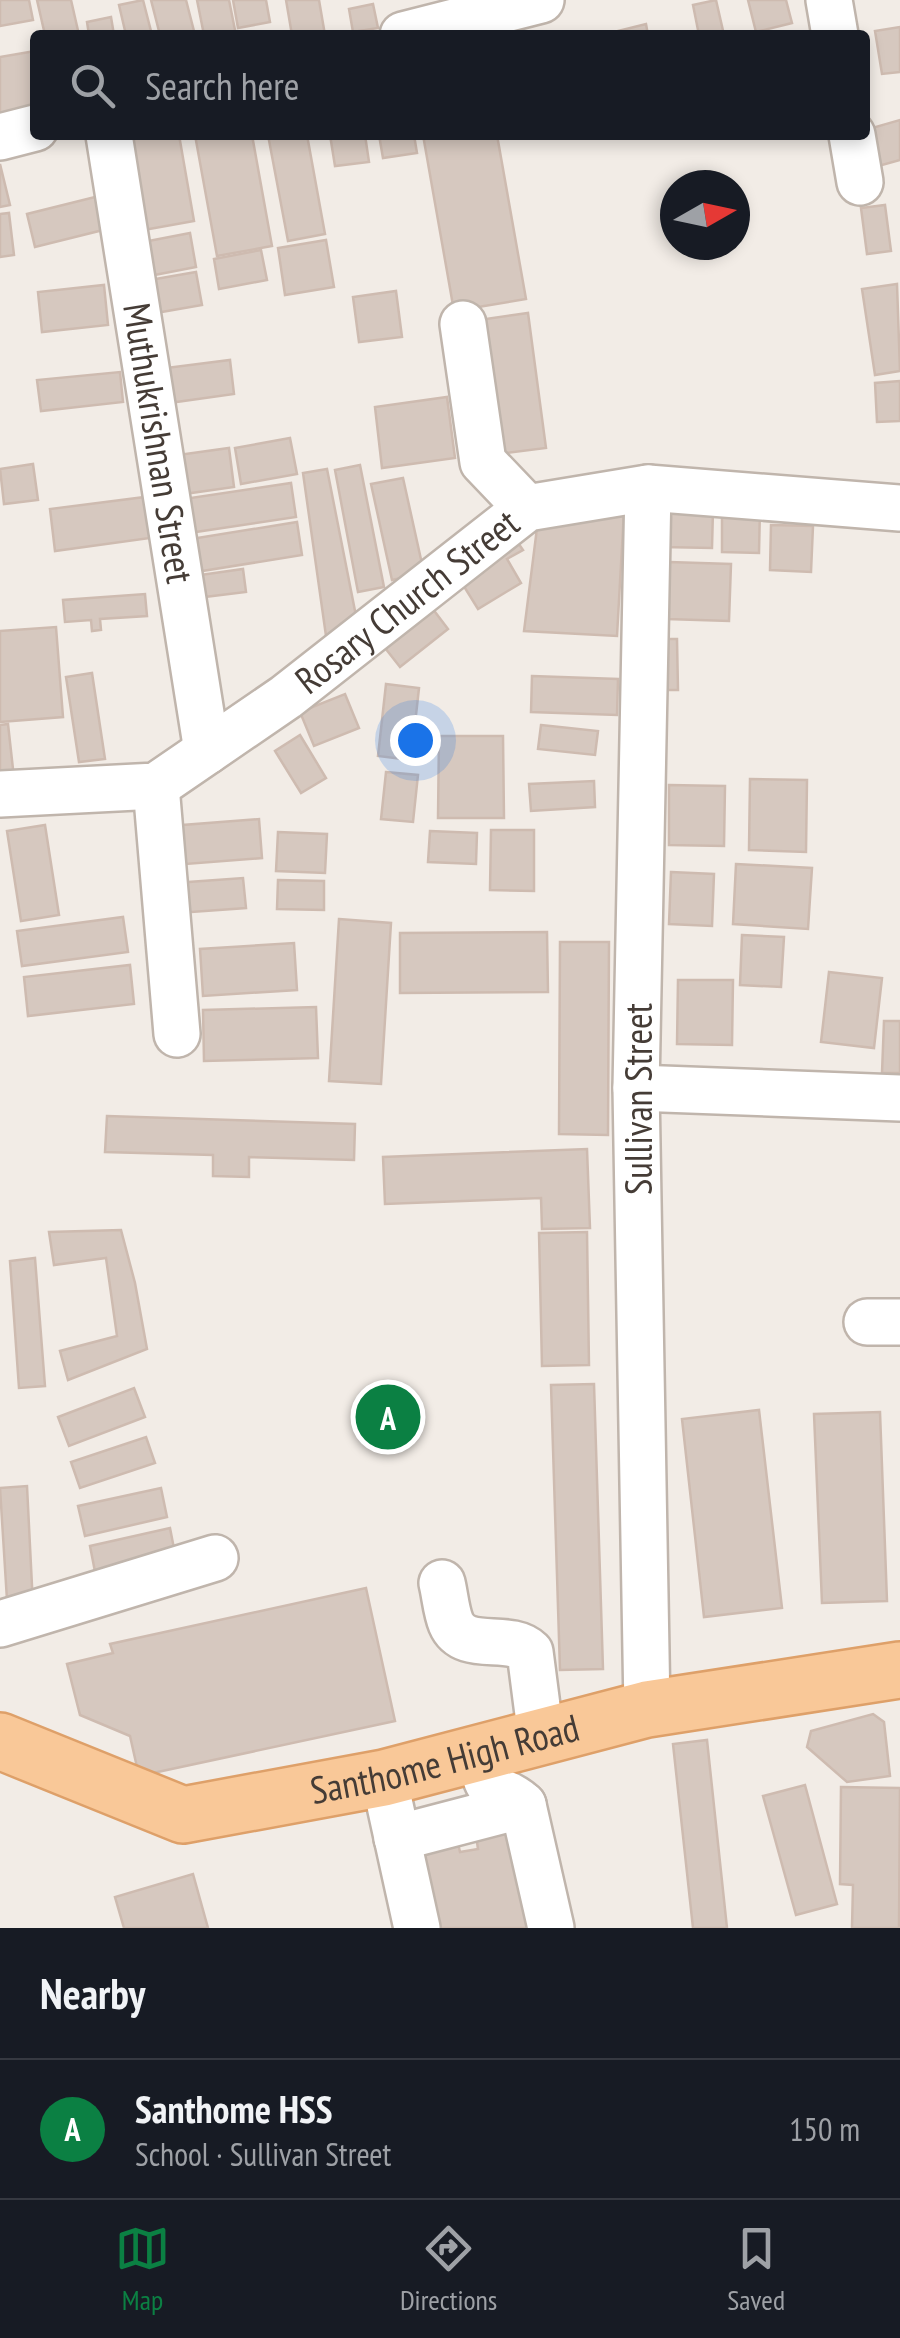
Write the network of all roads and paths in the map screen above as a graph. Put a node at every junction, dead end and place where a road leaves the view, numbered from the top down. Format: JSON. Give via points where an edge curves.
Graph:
{"nodes":[{"id":1,"x":541,"y":0,"type":"edge"},
{"id":2,"x":829,"y":0,"type":"edge"},
{"id":3,"x":424,"y":30,"type":"edge"},
{"id":4,"x":834,"y":30,"type":"edge"},
{"id":5,"x":30,"y":129,"type":"edge"},
{"id":6,"x":0,"y":137,"type":"edge"},
{"id":7,"x":111,"y":140,"type":"edge"},
{"id":8,"x":853,"y":140,"type":"edge"},
{"id":9,"x":860,"y":182,"type":"dead end"},
{"id":10,"x":464,"y":324,"type":"dead end"},
{"id":11,"x":648,"y":488,"type":"junction"},
{"id":12,"x":527,"y":508,"type":"junction"},
{"id":13,"x":900,"y":508,"type":"edge"},
{"id":14,"x":207,"y":751,"type":"junction"},
{"id":15,"x":156,"y":786,"type":"junction"},
{"id":16,"x":0,"y":794,"type":"edge"},
{"id":17,"x":177,"y":1034,"type":"dead end"},
{"id":18,"x":636,"y":1088,"type":"junction"},
{"id":19,"x":900,"y":1098,"type":"edge"},
{"id":20,"x":215,"y":1558,"type":"dead end"},
{"id":21,"x":442,"y":1582,"type":"dead end"},
{"id":22,"x":0,"y":1624,"type":"edge"},
{"id":23,"x":900,"y":1670,"type":"edge"},
{"id":24,"x":647,"y":1709,"type":"junction"},
{"id":25,"x":540,"y":1737,"type":"junction"},
{"id":26,"x":0,"y":1741,"type":"edge"},
{"id":27,"x":480,"y":1755,"type":"junction"},
{"id":28,"x":384,"y":1778,"type":"junction"},
{"id":29,"x":524,"y":1805,"type":"junction"},
{"id":30,"x":397,"y":1838,"type":"junction"},
{"id":31,"x":417,"y":1928,"type":"edge"},
{"id":32,"x":551,"y":1928,"type":"edge"}],
"edges":[{"from":1,"to":3,"type":"street"},
{"from":2,"to":4,"type":"street"},
{"from":5,"to":6,"type":"street"},
{"from":7,"to":14,"type":"street","name":"Muthukrishnan Street"},
{"from":8,"to":9,"type":"street"},
{"from":10,"to":12,"type":"street","via":[[483,462]]},
{"from":11,"to":12,"type":"street","name":"Rosary Church Street"},
{"from":11,"to":13,"type":"street","name":"Rosary Church Street"},
{"from":11,"to":18,"type":"street","name":"Sullivan Street"},
{"from":12,"to":14,"type":"street","name":"Rosary Church Street"},
{"from":14,"to":15,"type":"street","name":"Rosary Church Street"},
{"from":15,"to":16,"type":"street"},
{"from":15,"to":17,"type":"street"},
{"from":18,"to":19,"type":"street"},
{"from":18,"to":24,"type":"street","name":"Sullivan Street"},
{"from":20,"to":22,"type":"street"},
{"from":21,"to":25,"type":"street","via":[[452,1626],[468,1639],[513,1641],[530,1652]]},
{"from":23,"to":24,"type":"main road","name":"Santhome High Road"},
{"from":24,"to":25,"type":"main road","name":"Santhome High Road"},
{"from":25,"to":27,"type":"main road","name":"Santhome High Road"},
{"from":26,"to":28,"type":"main road","name":"Santhome High Road","via":[[183,1815]]},
{"from":27,"to":28,"type":"main road","name":"Santhome High Road"},
{"from":27,"to":29,"type":"street","via":[[486,1783]]},
{"from":28,"to":30,"type":"street"},
{"from":29,"to":30,"type":"street"},
{"from":29,"to":32,"type":"street"},
{"from":30,"to":31,"type":"street"}]}
